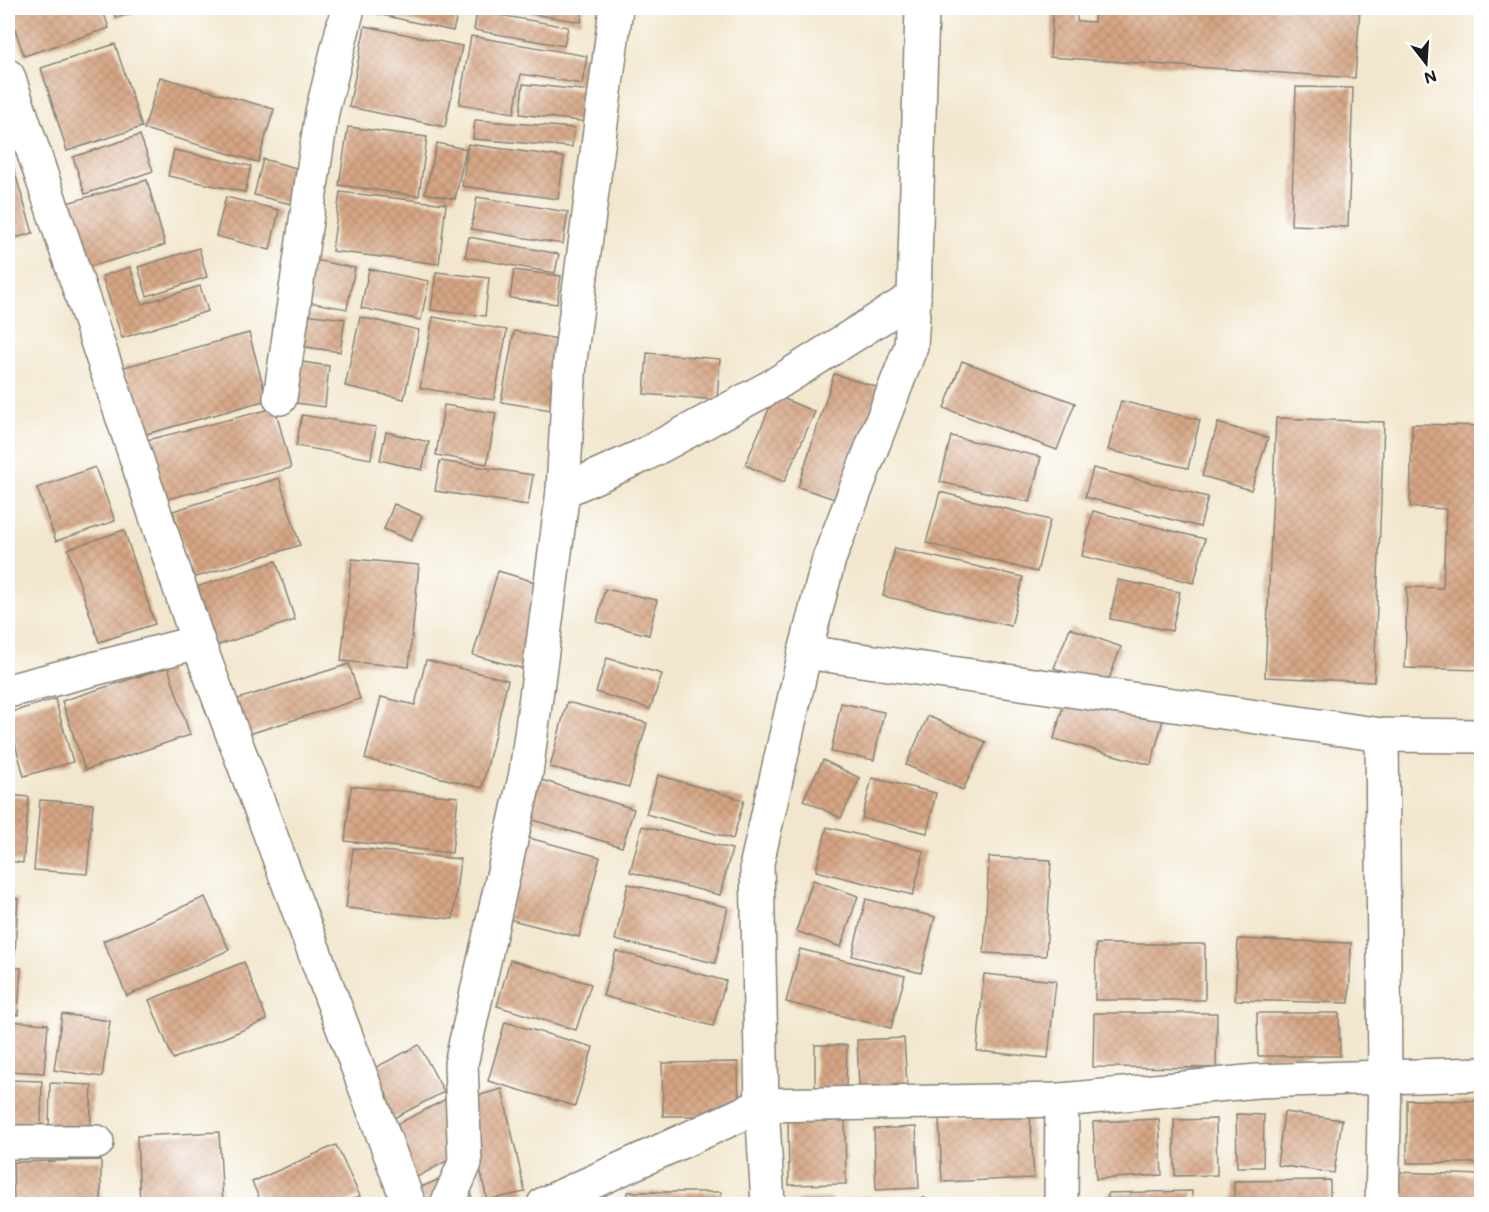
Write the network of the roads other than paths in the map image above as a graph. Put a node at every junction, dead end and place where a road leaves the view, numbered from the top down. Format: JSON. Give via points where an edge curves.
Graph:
{"nodes":[{"id":1,"x":348,"y":8,"type":"edge"},
{"id":2,"x":616,"y":8,"type":"edge"},
{"id":3,"x":922,"y":8,"type":"edge"},
{"id":4,"x":8,"y":76,"type":"edge"},
{"id":5,"x":914,"y":297,"type":"junction"},
{"id":6,"x":280,"y":398,"type":"dead end"},
{"id":7,"x":563,"y":491,"type":"junction"},
{"id":8,"x":198,"y":642,"type":"junction"},
{"id":9,"x":805,"y":652,"type":"junction"},
{"id":10,"x":8,"y":691,"type":"edge"},
{"id":11,"x":1382,"y":735,"type":"junction"},
{"id":12,"x":1482,"y":736,"type":"edge"},
{"id":13,"x":1482,"y":1074,"type":"edge"},
{"id":14,"x":1385,"y":1077,"type":"junction"},
{"id":15,"x":1062,"y":1100,"type":"junction"},
{"id":16,"x":762,"y":1105,"type":"junction"},
{"id":17,"x":8,"y":1142,"type":"edge"},
{"id":18,"x":97,"y":1142,"type":"dead end"},
{"id":19,"x":409,"y":1204,"type":"edge"},
{"id":20,"x":447,"y":1204,"type":"edge"},
{"id":21,"x":544,"y":1204,"type":"edge"},
{"id":22,"x":768,"y":1204,"type":"edge"},
{"id":23,"x":1061,"y":1204,"type":"edge"},
{"id":24,"x":1382,"y":1204,"type":"edge"}],
"edges":[{"from":1,"to":6,"type":"street","via":[[322,112]]},
{"from":2,"to":7,"type":"street","via":[[570,360]]},
{"from":3,"to":5,"type":"street"},
{"from":4,"to":8,"type":"street"},
{"from":5,"to":7,"type":"street","via":[[774,385],[642,456]]},
{"from":5,"to":9,"type":"street","via":[[911,346],[829,558]]},
{"from":7,"to":20,"type":"street","via":[[526,773],[461,1064],[465,1163]]},
{"from":8,"to":10,"type":"street"},
{"from":8,"to":19,"type":"street"},
{"from":9,"to":11,"type":"street"},
{"from":9,"to":16,"type":"street","via":[[757,863]]},
{"from":11,"to":12,"type":"street"},
{"from":11,"to":14,"type":"street"},
{"from":13,"to":14,"type":"street"},
{"from":14,"to":15,"type":"street","via":[[1257,1081]]},
{"from":14,"to":24,"type":"street"},
{"from":15,"to":16,"type":"street"},
{"from":15,"to":23,"type":"street"},
{"from":16,"to":21,"type":"street"},
{"from":16,"to":22,"type":"street"},
{"from":17,"to":18,"type":"street"}]}
